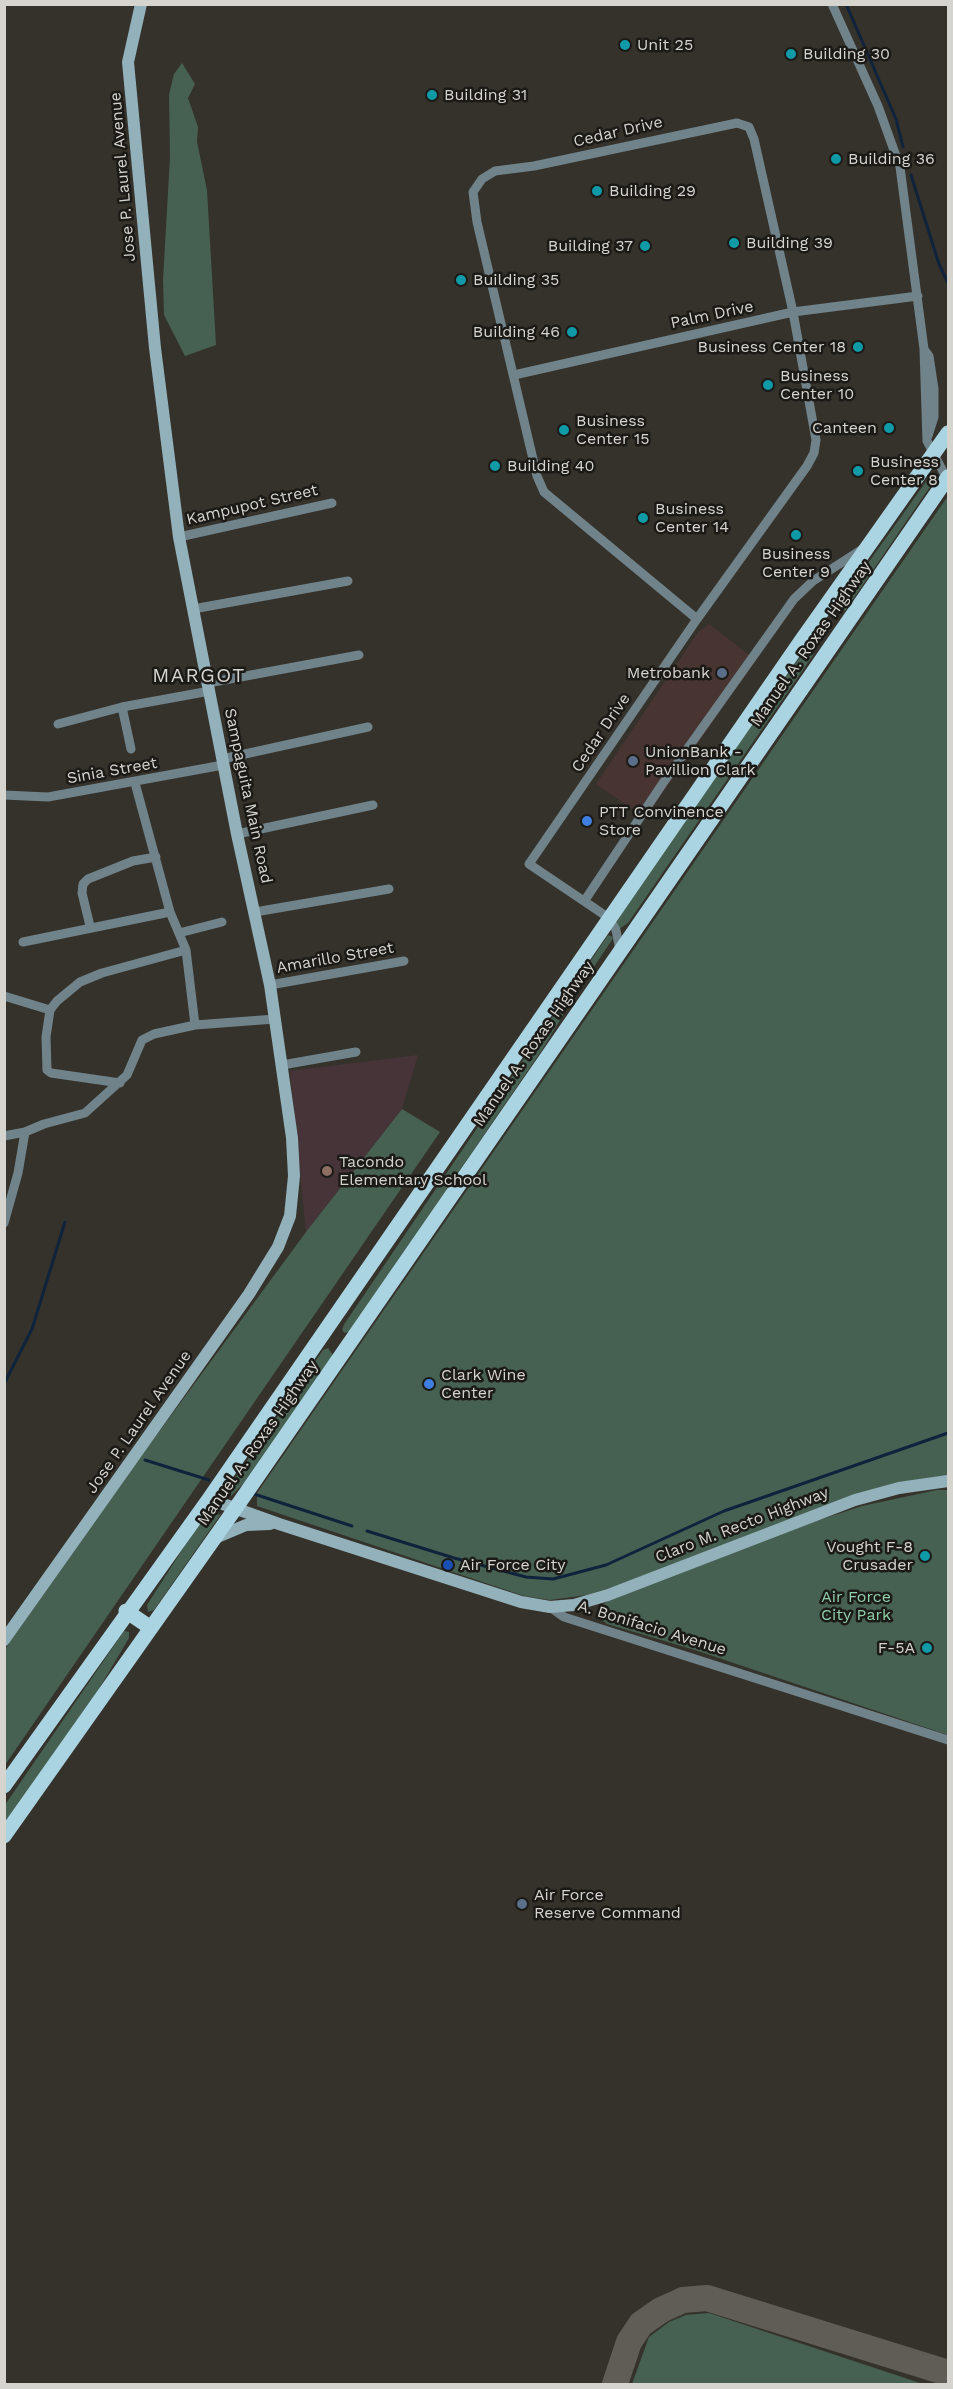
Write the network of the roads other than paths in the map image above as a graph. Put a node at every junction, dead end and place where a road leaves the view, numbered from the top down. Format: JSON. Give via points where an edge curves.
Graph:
{"nodes":[{"id":1,"x":141,"y":4,"type":"edge"},
{"id":2,"x":832,"y":4,"type":"edge"},
{"id":3,"x":918,"y":296,"type":"junction"},
{"id":4,"x":794,"y":312,"type":"junction"},
{"id":5,"x":155,"y":348,"type":"joint"},
{"id":6,"x":514,"y":375,"type":"junction"},
{"id":7,"x":948,"y":433,"type":"edge"},
{"id":8,"x":930,"y":447,"type":"junction"},
{"id":9,"x":948,"y":478,"type":"edge"},
{"id":10,"x":332,"y":503,"type":"dead end"},
{"id":11,"x":179,"y":537,"type":"junction"},
{"id":12,"x":870,"y":544,"type":"junction"},
{"id":13,"x":348,"y":581,"type":"dead end"},
{"id":14,"x":193,"y":609,"type":"junction"},
{"id":15,"x":697,"y":619,"type":"junction"},
{"id":16,"x":360,"y":655,"type":"dead end"},
{"id":17,"x":209,"y":687,"type":"junction"},
{"id":18,"x":122,"y":707,"type":"junction"},
{"id":19,"x":58,"y":724,"type":"dead end"},
{"id":20,"x":368,"y":727,"type":"dead end"},
{"id":21,"x":131,"y":749,"type":"dead end"},
{"id":22,"x":223,"y":762,"type":"junction"},
{"id":23,"x":135,"y":783,"type":"junction"},
{"id":24,"x":4,"y":795,"type":"edge"},
{"id":25,"x":373,"y":805,"type":"dead end"},
{"id":26,"x":237,"y":834,"type":"junction"},
{"id":27,"x":156,"y":857,"type":"junction"},
{"id":28,"x":388,"y":889,"type":"dead end"},
{"id":29,"x":585,"y":900,"type":"junction"},
{"id":30,"x":170,"y":912,"type":"junction"},
{"id":31,"x":255,"y":912,"type":"junction"},
{"id":32,"x":609,"y":918,"type":"junction"},
{"id":33,"x":222,"y":922,"type":"dead end"},
{"id":34,"x":90,"y":926,"type":"junction"},
{"id":35,"x":179,"y":933,"type":"junction"},
{"id":36,"x":23,"y":942,"type":"dead end"},
{"id":37,"x":186,"y":950,"type":"junction"},
{"id":38,"x":620,"y":951,"type":"junction"},
{"id":39,"x":404,"y":961,"type":"dead end"},
{"id":40,"x":270,"y":985,"type":"junction"},
{"id":41,"x":4,"y":996,"type":"edge"},
{"id":42,"x":51,"y":1010,"type":"junction"},
{"id":43,"x":275,"y":1019,"type":"junction"},
{"id":44,"x":195,"y":1025,"type":"junction"},
{"id":45,"x":356,"y":1052,"type":"dead end"},
{"id":46,"x":282,"y":1065,"type":"junction"},
{"id":47,"x":120,"y":1083,"type":"junction"},
{"id":48,"x":25,"y":1132,"type":"junction"},
{"id":49,"x":4,"y":1136,"type":"edge"},
{"id":50,"x":290,"y":1216,"type":"joint"},
{"id":51,"x":4,"y":1223,"type":"edge"},
{"id":52,"x":326,"y":1329,"type":"junction"},
{"id":53,"x":349,"y":1344,"type":"junction"},
{"id":54,"x":948,"y":1481,"type":"edge"},
{"id":55,"x":209,"y":1499,"type":"junction"},
{"id":56,"x":235,"y":1509,"type":"junction"},
{"id":57,"x":279,"y":1524,"type":"junction"},
{"id":58,"x":213,"y":1538,"type":"junction"},
{"id":59,"x":550,"y":1607,"type":"junction"},
{"id":60,"x":126,"y":1611,"type":"junction"},
{"id":61,"x":151,"y":1628,"type":"junction"},
{"id":62,"x":4,"y":1641,"type":"edge"},
{"id":63,"x":948,"y":1740,"type":"edge"},
{"id":64,"x":4,"y":1786,"type":"edge"},
{"id":65,"x":4,"y":1836,"type":"edge"}],
"edges":[{"from":1,"to":5,"type":"street","name":"Jose P. Laurel Avenue","via":[[128,62]]},
{"from":2,"to":3,"type":"street","via":[[878,106],[900,167]]},
{"from":3,"to":4,"type":"street","name":"Palm Drive"},
{"from":3,"to":8,"type":"street","via":[[924,349],[929,356],[934,389]]},
{"from":4,"to":6,"type":"street","name":"Palm Drive"},
{"from":4,"to":6,"type":"street","name":"Cedar Drive","via":[[749,127],[737,123],[703,128],[495,171],[482,179],[473,192],[473,204]]},
{"from":4,"to":15,"type":"street","name":"Cedar Drive","via":[[816,440],[814,453]]},
{"from":5,"to":11,"type":"street","name":"Sampaguita Main Road"},
{"from":6,"to":15,"type":"street","name":"Cedar Drive","via":[[544,492]]},
{"from":7,"to":8,"type":"main road","name":"Manuel A. Roxas Highway"},
{"from":8,"to":9,"type":"street"},
{"from":8,"to":12,"type":"main road","name":"Manuel A. Roxas Highway"},
{"from":9,"to":38,"type":"main road","name":"Manuel A. Roxas Highway"},
{"from":10,"to":11,"type":"street","name":"Kampupot Street"},
{"from":11,"to":14,"type":"street","name":"Sampaguita Main Road"},
{"from":12,"to":29,"type":"street","via":[[813,581],[794,599]]},
{"from":12,"to":32,"type":"main road","name":"Manuel A. Roxas Highway"},
{"from":13,"to":14,"type":"street"},
{"from":14,"to":17,"type":"street","name":"Sampaguita Main Road"},
{"from":15,"to":29,"type":"street","name":"Cedar Drive","via":[[529,864]]},
{"from":16,"to":17,"type":"street"},
{"from":17,"to":18,"type":"street"},
{"from":17,"to":22,"type":"street","name":"Sampaguita Main Road"},
{"from":18,"to":19,"type":"street"},
{"from":18,"to":21,"type":"street"},
{"from":20,"to":22,"type":"street","name":"Sinia Street"},
{"from":22,"to":23,"type":"street","name":"Sinia Street"},
{"from":22,"to":26,"type":"street","name":"Sampaguita Main Road"},
{"from":23,"to":24,"type":"street","name":"Sinia Street","via":[[48,797]]},
{"from":23,"to":27,"type":"street"},
{"from":25,"to":26,"type":"street"},
{"from":26,"to":31,"type":"street","name":"Sampaguita Main Road"},
{"from":27,"to":30,"type":"street"},
{"from":27,"to":34,"type":"street","via":[[133,861],[83,884]]},
{"from":28,"to":31,"type":"street"},
{"from":29,"to":32,"type":"street"},
{"from":30,"to":34,"type":"street"},
{"from":30,"to":35,"type":"street"},
{"from":31,"to":40,"type":"street","name":"Sampaguita Main Road"},
{"from":32,"to":38,"type":"street"},
{"from":32,"to":52,"type":"main road","name":"Manuel A. Roxas Highway"},
{"from":33,"to":35,"type":"street"},
{"from":34,"to":36,"type":"street"},
{"from":35,"to":37,"type":"street"},
{"from":37,"to":42,"type":"street","via":[[80,982]]},
{"from":37,"to":44,"type":"street"},
{"from":38,"to":53,"type":"main road","name":"Manuel A. Roxas Highway"},
{"from":39,"to":40,"type":"street","name":"Amarillo Street"},
{"from":40,"to":43,"type":"street","name":"Sampaguita Main Road"},
{"from":41,"to":42,"type":"street"},
{"from":42,"to":47,"type":"street","via":[[46,1037],[47,1070]]},
{"from":43,"to":44,"type":"street"},
{"from":43,"to":46,"type":"street","name":"Sampaguita Main Road"},
{"from":44,"to":47,"type":"street","via":[[142,1040],[127,1076]]},
{"from":45,"to":46,"type":"street"},
{"from":46,"to":50,"type":"street","name":"Sampaguita Main Road","via":[[294,1176]]},
{"from":47,"to":48,"type":"street","via":[[85,1113]]},
{"from":48,"to":49,"type":"street"},
{"from":48,"to":51,"type":"street"},
{"from":50,"to":62,"type":"street","name":"Jose P. Laurel Avenue","via":[[278,1247],[249,1294]]},
{"from":52,"to":53,"type":"main road"},
{"from":52,"to":55,"type":"main road","name":"Manuel A. Roxas Highway"},
{"from":53,"to":56,"type":"main road","name":"Manuel A. Roxas Highway"},
{"from":54,"to":59,"type":"street","name":"Claro M. Recto Highway","via":[[855,1500],[608,1595]]},
{"from":55,"to":56,"type":"street","name":"A. Bonifacio Avenue"},
{"from":55,"to":60,"type":"main road","name":"Manuel A. Roxas Highway"},
{"from":56,"to":57,"type":"street","name":"A. Bonifacio Avenue"},
{"from":56,"to":58,"type":"main road","name":"Manuel A. Roxas Highway"},
{"from":57,"to":58,"type":"street","name":"A. Bonifacio Avenue","via":[[246,1525]]},
{"from":57,"to":59,"type":"street","name":"A. Bonifacio Avenue","via":[[521,1602]]},
{"from":58,"to":61,"type":"main road","name":"Manuel A. Roxas Highway"},
{"from":59,"to":63,"type":"street","name":"A. Bonifacio Avenue","via":[[564,1617]]},
{"from":60,"to":61,"type":"main road"},
{"from":60,"to":64,"type":"main road","name":"Manuel A. Roxas Highway"},
{"from":61,"to":65,"type":"main road","name":"Manuel A. Roxas Highway"}]}
